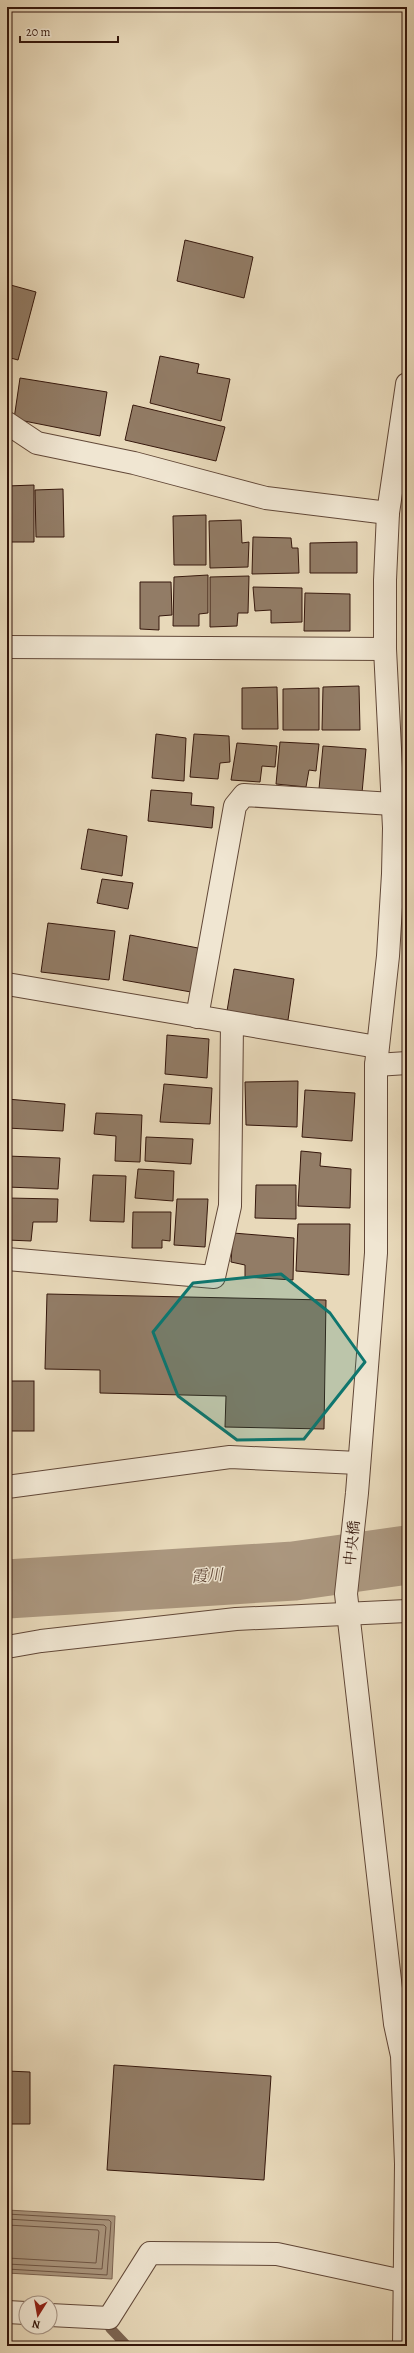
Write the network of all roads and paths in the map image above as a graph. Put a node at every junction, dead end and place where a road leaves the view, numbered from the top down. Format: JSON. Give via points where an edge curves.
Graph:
{"nodes":[{"id":1,"x":407,"y":384,"type":"edge"},
{"id":2,"x":7,"y":423,"type":"edge"},
{"id":3,"x":388,"y":513,"type":"junction"},
{"id":4,"x":7,"y":647,"type":"edge"},
{"id":5,"x":385,"y":649,"type":"junction"},
{"id":6,"x":393,"y":804,"type":"junction"},
{"id":7,"x":401,"y":827,"type":"edge"},
{"id":8,"x":7,"y":984,"type":"edge"},
{"id":9,"x":197,"y":1017,"type":"junction"},
{"id":10,"x":232,"y":1023,"type":"junction"},
{"id":11,"x":377,"y":1056,"type":"junction"},
{"id":12,"x":407,"y":1063,"type":"edge"},
{"id":13,"x":7,"y":1259,"type":"edge"},
{"id":14,"x":358,"y":1463,"type":"junction"},
{"id":15,"x":7,"y":1487,"type":"edge"},
{"id":16,"x":347,"y":1603,"type":"junction"},
{"id":17,"x":407,"y":1611,"type":"edge"},
{"id":18,"x":7,"y":1647,"type":"edge"},
{"id":19,"x":405,"y":2055,"type":"edge"},
{"id":20,"x":406,"y":2282,"type":"edge"},
{"id":21,"x":7,"y":2312,"type":"edge"},
{"id":22,"x":18,"y":2313,"type":"edge"},
{"id":23,"x":58,"y":2315,"type":"edge"},
{"id":24,"x":404,"y":2346,"type":"edge"}],
"edges":[{"from":1,"to":3,"type":"street","name":"中央橋"},
{"from":2,"to":3,"type":"street","via":[[37,443],[134,463],[266,498]]},
{"from":3,"to":5,"type":"street","name":"中央橋"},
{"from":4,"to":5,"type":"street"},
{"from":5,"to":6,"type":"street","name":"中央橋"},
{"from":6,"to":7,"type":"street","name":"中央橋"},
{"from":6,"to":9,"type":"street","via":[[244,795],[235,806]]},
{"from":7,"to":11,"type":"street","name":"中央橋"},
{"from":8,"to":9,"type":"street"},
{"from":9,"to":10,"type":"street"},
{"from":10,"to":11,"type":"street"},
{"from":10,"to":13,"type":"street","via":[[230,1206],[214,1277]]},
{"from":11,"to":12,"type":"street"},
{"from":11,"to":14,"type":"street","name":"中央橋","via":[[376,1253]]},
{"from":14,"to":15,"type":"street","via":[[230,1457]]},
{"from":14,"to":16,"type":"street","name":"中央橋"},
{"from":16,"to":17,"type":"street"},
{"from":16,"to":18,"type":"street"},
{"from":16,"to":19,"type":"street","name":"中央橋","via":[[395,2024]]},
{"from":19,"to":20,"type":"street","name":"中央橋"},
{"from":20,"to":23,"type":"street","via":[[277,2254],[150,2253],[109,2318]]},
{"from":20,"to":24,"type":"street","name":"中央橋"},
{"from":21,"to":22,"type":"street"}]}
